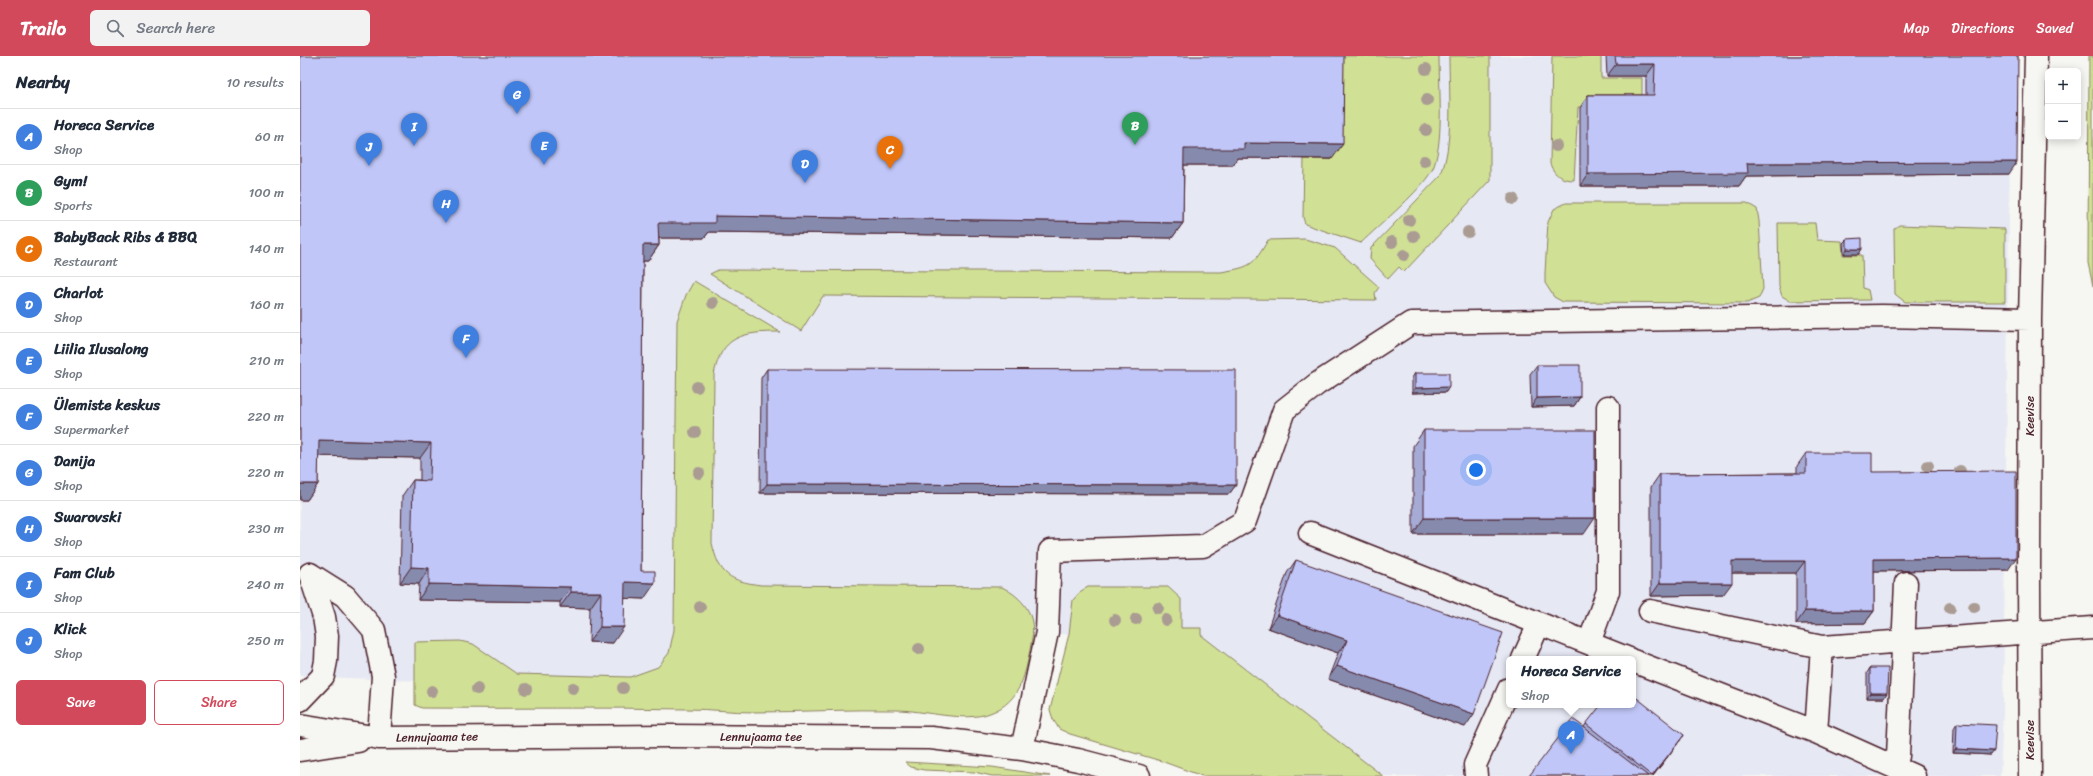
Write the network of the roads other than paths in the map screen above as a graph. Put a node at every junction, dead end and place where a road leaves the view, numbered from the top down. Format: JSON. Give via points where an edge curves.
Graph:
{"nodes":[{"id":1,"x":2036,"y":56,"type":"edge"},
{"id":2,"x":2030,"y":319,"type":"junction"},
{"id":3,"x":1608,"y":407,"type":"dead end"},
{"id":4,"x":1310,"y":533,"type":"dead end"},
{"id":5,"x":1906,"y":582,"type":"dead end"},
{"id":6,"x":1650,"y":611,"type":"dead end"},
{"id":7,"x":1539,"y":624,"type":"junction"},
{"id":8,"x":2093,"y":628,"type":"edge"},
{"id":9,"x":2029,"y":633,"type":"junction"},
{"id":10,"x":1904,"y":641,"type":"junction"},
{"id":11,"x":1589,"y":643,"type":"junction"},
{"id":12,"x":1822,"y":646,"type":"junction"},
{"id":13,"x":1524,"y":656,"type":"edge"},
{"id":14,"x":1621,"y":656,"type":"edge"},
{"id":15,"x":1636,"y":662,"type":"edge"},
{"id":16,"x":1506,"y":696,"type":"edge"},
{"id":17,"x":300,"y":700,"type":"edge"},
{"id":18,"x":300,"y":725,"type":"edge"},
{"id":19,"x":1816,"y":732,"type":"junction"},
{"id":20,"x":379,"y":738,"type":"junction"},
{"id":21,"x":1022,"y":749,"type":"junction"},
{"id":22,"x":300,"y":750,"type":"edge"},
{"id":23,"x":1898,"y":756,"type":"dead end"},
{"id":24,"x":1139,"y":776,"type":"edge"},
{"id":25,"x":1476,"y":776,"type":"edge"},
{"id":26,"x":1914,"y":776,"type":"edge"},
{"id":27,"x":2030,"y":776,"type":"edge"}],
"edges":[{"from":1,"to":2,"type":"street","name":"Keevise"},
{"from":2,"to":9,"type":"street","name":"Keevise"},
{"from":2,"to":21,"type":"street","via":[[1882,316],[1411,324],[1317,384],[1284,410],[1245,521],[1203,546],[1050,551],[1047,632]]},
{"from":3,"to":11,"type":"street","via":[[1608,591]]},
{"from":4,"to":7,"type":"street"},
{"from":5,"to":10,"type":"street"},
{"from":6,"to":12,"type":"street"},
{"from":7,"to":11,"type":"street"},
{"from":7,"to":13,"type":"street"},
{"from":8,"to":9,"type":"street"},
{"from":9,"to":10,"type":"street"},
{"from":9,"to":27,"type":"street","name":"Keevise"},
{"from":10,"to":12,"type":"street"},
{"from":10,"to":23,"type":"street"},
{"from":11,"to":14,"type":"street"},
{"from":12,"to":19,"type":"street"},
{"from":15,"to":19,"type":"street"},
{"from":16,"to":25,"type":"street","via":[[1475,765]]},
{"from":17,"to":20,"type":"street","via":[[323,676],[326,661],[327,636],[324,617],[310,574],[345,596],[374,630],[383,676]]},
{"from":18,"to":20,"type":"street","name":"Lennujaama tee"},
{"from":19,"to":26,"type":"street"},
{"from":20,"to":21,"type":"street","name":"Lennujaama tee","via":[[931,738]]},
{"from":20,"to":22,"type":"street","name":"Lennujaama tee"},
{"from":21,"to":24,"type":"street","name":"Lennujaama tee"}]}
